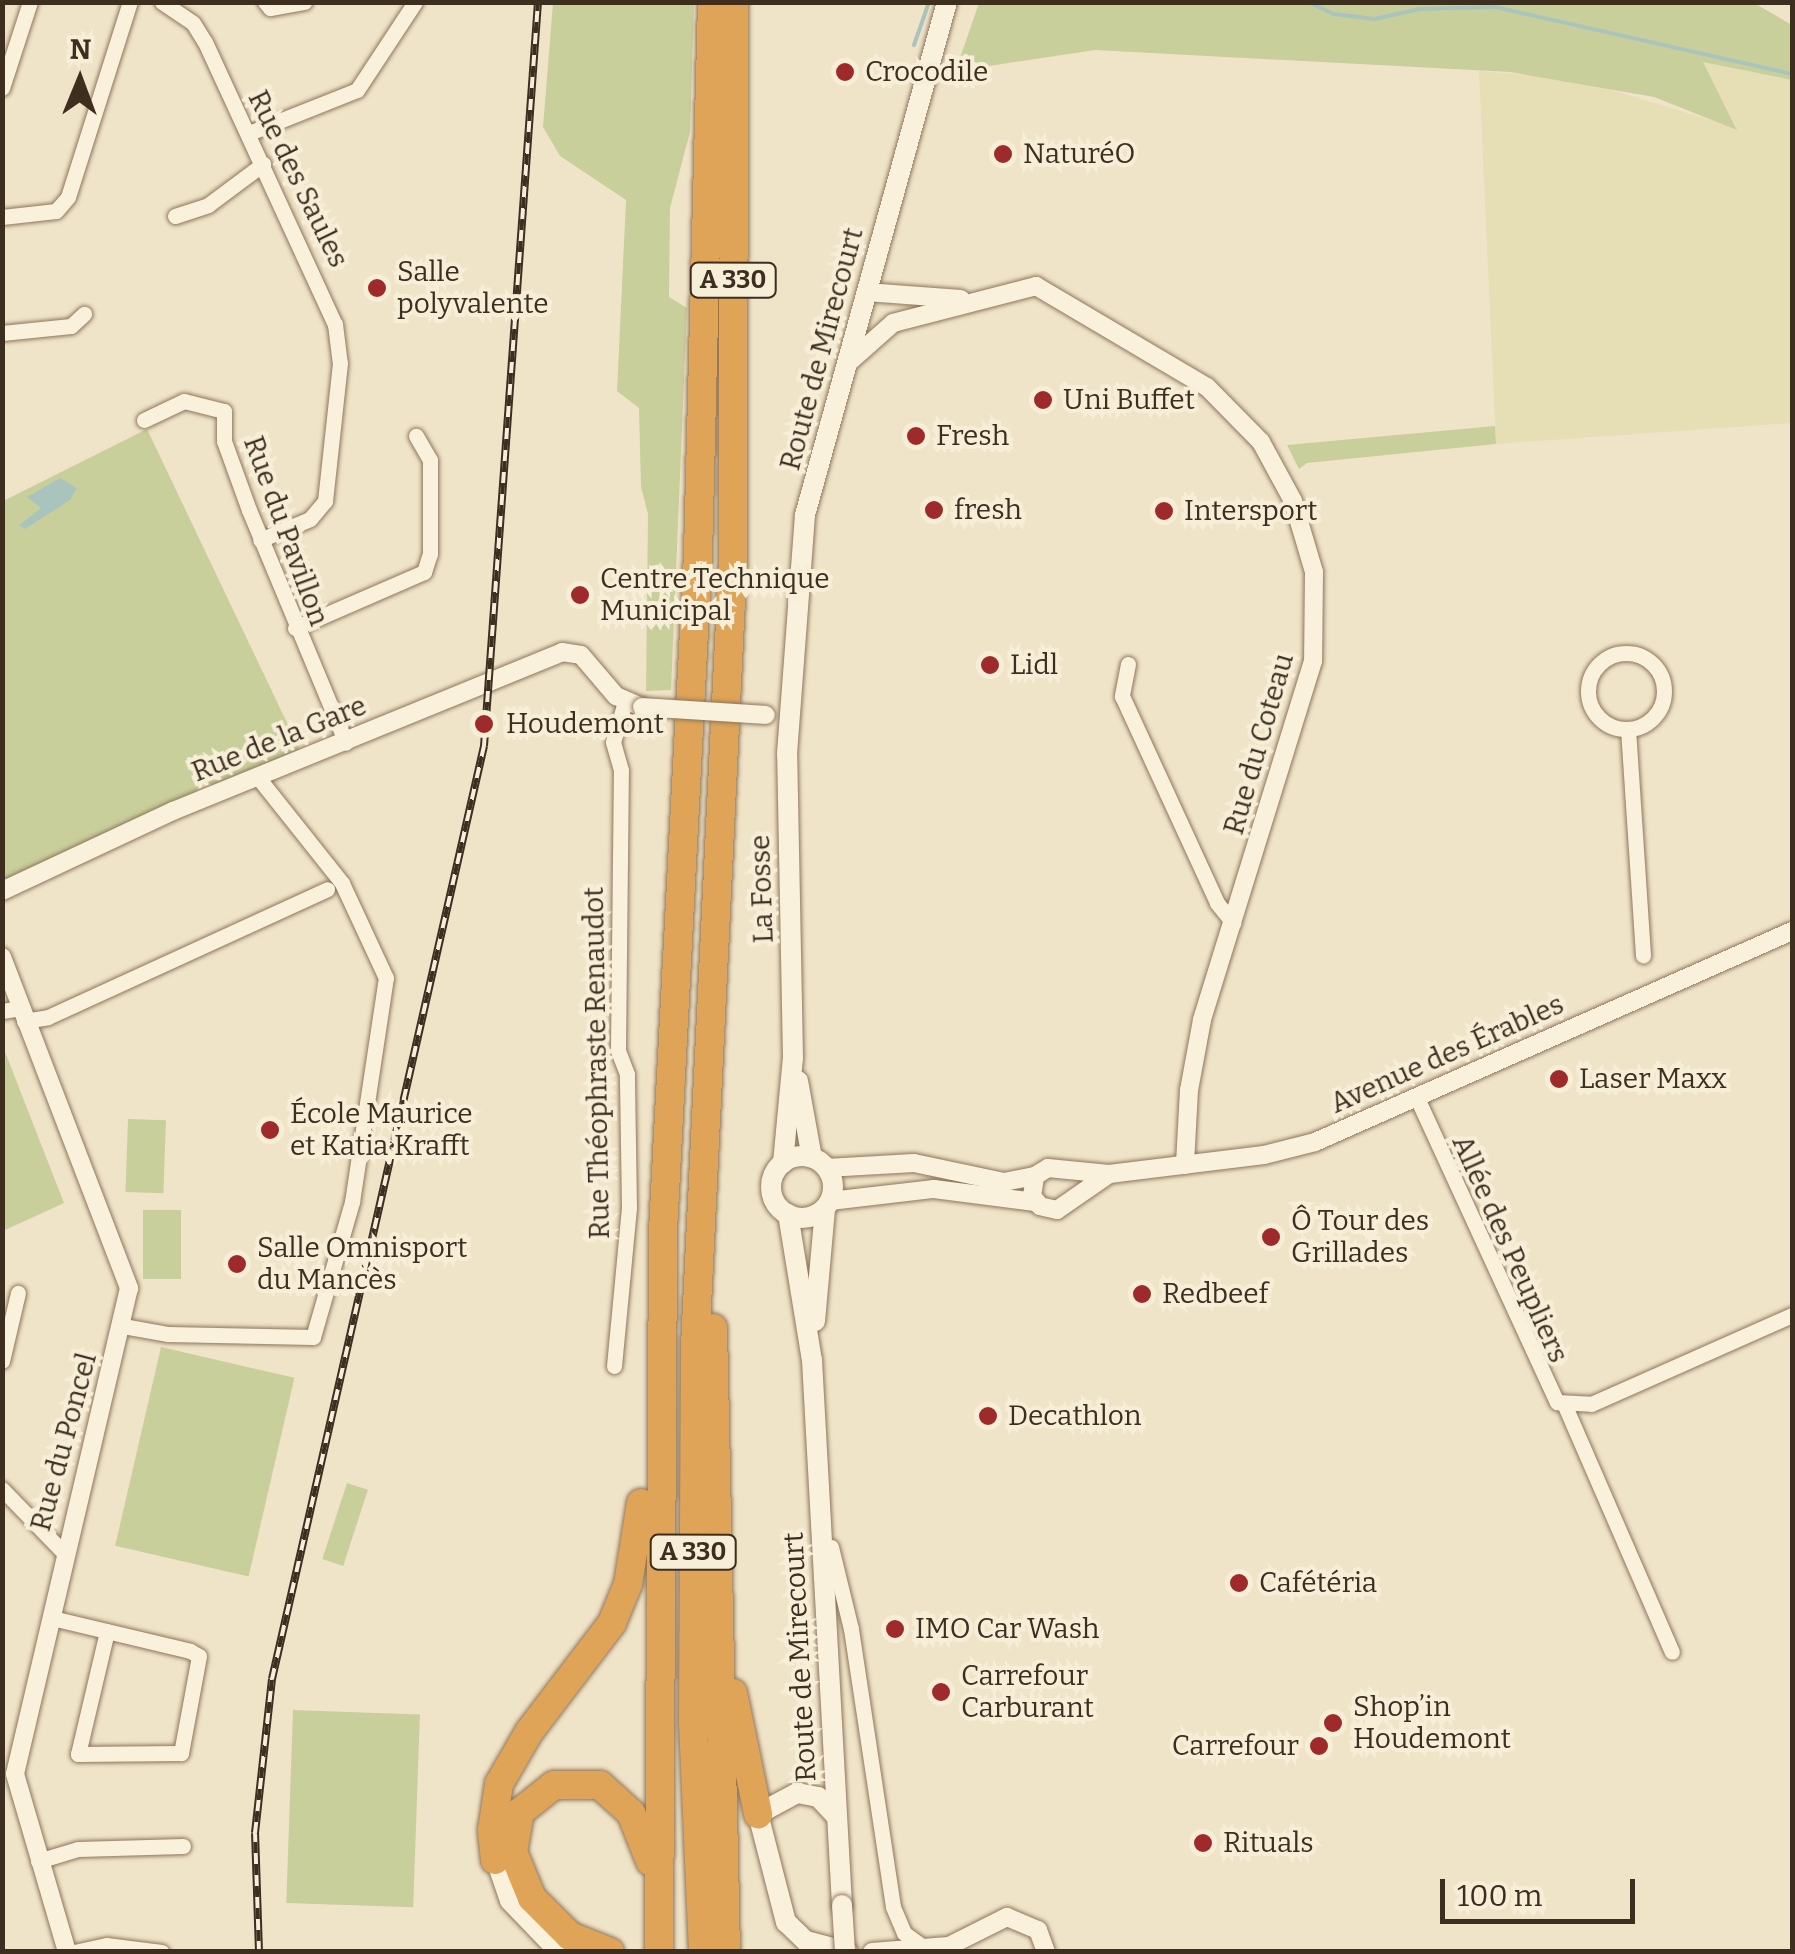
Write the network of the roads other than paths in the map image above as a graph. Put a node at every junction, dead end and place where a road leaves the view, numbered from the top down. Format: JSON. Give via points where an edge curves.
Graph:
{"nodes":[{"id":1,"x":30,"y":2,"type":"edge"},
{"id":2,"x":130,"y":2,"type":"edge"},
{"id":3,"x":162,"y":2,"type":"edge"},
{"id":4,"x":265,"y":2,"type":"edge"},
{"id":5,"x":304,"y":2,"type":"edge"},
{"id":6,"x":415,"y":2,"type":"edge"},
{"id":7,"x":712,"y":2,"type":"edge"},
{"id":8,"x":734,"y":2,"type":"edge"},
{"id":9,"x":947,"y":2,"type":"edge"},
{"id":10,"x":2,"y":88,"type":"edge"},
{"id":11,"x":249,"y":132,"type":"junction"},
{"id":12,"x":264,"y":164,"type":"junction"},
{"id":13,"x":175,"y":216,"type":"dead end"},
{"id":14,"x":2,"y":217,"type":"edge"},
{"id":15,"x":874,"y":264,"type":"junction"},
{"id":16,"x":894,"y":290,"type":"junction"},
{"id":17,"x":866,"y":292,"type":"junction"},
{"id":18,"x":972,"y":300,"type":"junction"},
{"id":19,"x":84,"y":314,"type":"dead end"},
{"id":20,"x":902,"y":319,"type":"junction"},
{"id":21,"x":2,"y":333,"type":"edge"},
{"id":22,"x":845,"y":367,"type":"junction"},
{"id":23,"x":144,"y":420,"type":"dead end"},
{"id":24,"x":416,"y":436,"type":"dead end"},
{"id":25,"x":260,"y":540,"type":"junction"},
{"id":26,"x":294,"y":628,"type":"junction"},
{"id":27,"x":1128,"y":664,"type":"dead end"},
{"id":28,"x":634,"y":705,"type":"junction"},
{"id":29,"x":788,"y":718,"type":"junction"},
{"id":30,"x":1628,"y":730,"type":"junction"},
{"id":31,"x":346,"y":744,"type":"junction"},
{"id":32,"x":256,"y":776,"type":"junction"},
{"id":33,"x":327,"y":889,"type":"dead end"},
{"id":34,"x":2,"y":891,"type":"edge"},
{"id":35,"x":1233,"y":922,"type":"junction"},
{"id":36,"x":1792,"y":931,"type":"edge"},
{"id":37,"x":1644,"y":956,"type":"dead end"},
{"id":38,"x":2,"y":957,"type":"edge"},
{"id":39,"x":16,"y":1013,"type":"edge"},
{"id":40,"x":794,"y":1058,"type":"junction"},
{"id":41,"x":1417,"y":1098,"type":"junction"},
{"id":42,"x":701,"y":1156,"type":"junction"},
{"id":43,"x":783,"y":1163,"type":"junction"},
{"id":44,"x":820,"y":1163,"type":"junction"},
{"id":45,"x":1185,"y":1165,"type":"junction"},
{"id":46,"x":1068,"y":1174,"type":"junction"},
{"id":47,"x":1109,"y":1174,"type":"junction"},
{"id":48,"x":1035,"y":1176,"type":"junction"},
{"id":49,"x":1073,"y":1197,"type":"junction"},
{"id":50,"x":1035,"y":1202,"type":"junction"},
{"id":51,"x":827,"y":1205,"type":"junction"},
{"id":52,"x":788,"y":1214,"type":"junction"},
{"id":53,"x":18,"y":1293,"type":"dead end"},
{"id":54,"x":1792,"y":1315,"type":"edge"},
{"id":55,"x":124,"y":1326,"type":"junction"},
{"id":56,"x":812,"y":1360,"type":"junction"},
{"id":57,"x":2,"y":1361,"type":"edge"},
{"id":58,"x":614,"y":1366,"type":"dead end"},
{"id":59,"x":658,"y":1400,"type":"junction"},
{"id":60,"x":1566,"y":1406,"type":"junction"},
{"id":61,"x":2,"y":1489,"type":"edge"},
{"id":62,"x":819,"y":1498,"type":"junction"},
{"id":63,"x":718,"y":1522,"type":"junction"},
{"id":64,"x":62,"y":1552,"type":"junction"},
{"id":65,"x":52,"y":1618,"type":"junction"},
{"id":66,"x":107,"y":1632,"type":"junction"},
{"id":67,"x":1672,"y":1652,"type":"dead end"},
{"id":68,"x":9,"y":1772,"type":"edge"},
{"id":69,"x":758,"y":1814,"type":"junction"},
{"id":70,"x":836,"y":1816,"type":"junction"},
{"id":71,"x":182,"y":1846,"type":"dead end"},
{"id":72,"x":38,"y":1860,"type":"junction"},
{"id":73,"x":496,"y":1860,"type":"joint"},
{"id":74,"x":658,"y":1897,"type":"junction"},
{"id":75,"x":510,"y":1901,"type":"junction"},
{"id":76,"x":977,"y":1931,"type":"junction"},
{"id":77,"x":925,"y":1948,"type":"junction"},
{"id":78,"x":659,"y":1950,"type":"edge"},
{"id":79,"x":714,"y":1950,"type":"edge"},
{"id":80,"x":70,"y":1952,"type":"edge"},
{"id":81,"x":162,"y":1952,"type":"edge"},
{"id":82,"x":536,"y":1952,"type":"edge"},
{"id":83,"x":558,"y":1952,"type":"edge"},
{"id":84,"x":610,"y":1952,"type":"edge"},
{"id":85,"x":846,"y":1952,"type":"edge"},
{"id":86,"x":872,"y":1952,"type":"edge"},
{"id":87,"x":975,"y":1952,"type":"edge"},
{"id":88,"x":1046,"y":1952,"type":"edge"}],
"edges":[{"from":1,"to":10,"type":"street"},
{"from":2,"to":14,"type":"street","via":[[68,198],[56,212]]},
{"from":3,"to":11,"type":"street","name":"Rue des Saules","via":[[192,22]]},
{"from":4,"to":5,"type":"street","via":[[270,8]]},
{"from":6,"to":11,"type":"street","via":[[357,90]]},
{"from":7,"to":59,"type":"highway","number":"A 330","via":[[699,537],[668,1062]]},
{"from":8,"to":42,"type":"highway","number":"A 330","via":[[734,558]]},
{"from":9,"to":15,"type":"main road","name":"Route de Mirecourt"},
{"from":11,"to":12,"type":"street","name":"Rue des Saules"},
{"from":12,"to":13,"type":"street","via":[[208,206]]},
{"from":12,"to":25,"type":"street","name":"Rue des Saules","via":[[327,296],[340,363],[324,501],[310,519]]},
{"from":15,"to":16,"type":"street"},
{"from":15,"to":17,"type":"main road","name":"Route de Mirecourt"},
{"from":16,"to":17,"type":"street","name":"Rue du Coteau"},
{"from":16,"to":18,"type":"street","name":"Rue du Coteau"},
{"from":17,"to":20,"type":"street"},
{"from":17,"to":22,"type":"main road","name":"Route de Mirecourt"},
{"from":18,"to":20,"type":"street","name":"Rue du Coteau"},
{"from":18,"to":35,"type":"street","name":"Rue du Coteau","via":[[1036,286],[1188,373],[1248,426],[1294,500],[1314,572],[1313,662]]},
{"from":19,"to":21,"type":"street","via":[[71,326]]},
{"from":20,"to":22,"type":"street","name":"Rue du Coteau","via":[[873,334]]},
{"from":22,"to":29,"type":"main road","name":"Route de Mirecourt","via":[[805,514]]},
{"from":23,"to":25,"type":"street","name":"Rue du Pavillon","via":[[184,401],[224,411],[224,441]]},
{"from":24,"to":26,"type":"street","via":[[430,460],[430,554],[424,572]]},
{"from":25,"to":26,"type":"street","name":"Rue du Pavillon"},
{"from":26,"to":31,"type":"street","name":"Rue du Pavillon"},
{"from":27,"to":35,"type":"street","via":[[1122,696],[1216,904]]},
{"from":28,"to":29,"type":"street","bridge":true},
{"from":28,"to":31,"type":"street","name":"Rue de la Gare","via":[[580,655],[552,656]]},
{"from":28,"to":58,"type":"street","name":"Rue Théophraste Renaudot","via":[[614,742],[621,770],[618,1050],[627,1074],[629,1208]]},
{"from":29,"to":40,"type":"main road","name":"La Fosse"},
{"from":30,"to":30,"type":"street","via":[[1658,713],[1664,687],[1654,664],[1627,653],[1599,664],[1588,696],[1600,719]]},
{"from":30,"to":37,"type":"street"},
{"from":31,"to":32,"type":"street","name":"Rue de la Gare"},
{"from":32,"to":34,"type":"street","name":"Rue de la Gare"},
{"from":32,"to":55,"type":"street","via":[[342,882],[386,978],[352,1202],[316,1335],[168,1334]]},
{"from":33,"to":39,"type":"street","via":[[48,1016]]},
{"from":35,"to":45,"type":"street","name":"Rue du Coteau","via":[[1197,1043]]},
{"from":36,"to":41,"type":"street","name":"Avenue des Érables"},
{"from":38,"to":39,"type":"street","name":"Rue du Poncel"},
{"from":39,"to":55,"type":"street","name":"Rue du Poncel","via":[[128,1278]]},
{"from":40,"to":43,"type":"main road","name":"La Fosse"},
{"from":40,"to":44,"type":"main road","name":"La Fosse"},
{"from":41,"to":45,"type":"street","name":"Avenue des Érables","via":[[1297,1148]]},
{"from":41,"to":60,"type":"street","name":"Allée des Peupliers","via":[[1546,1390]]},
{"from":42,"to":63,"type":"highway","via":[[711,1238]]},
{"from":42,"to":79,"type":"highway","number":"A 330","via":[[693,1592]]},
{"from":43,"to":44,"type":"main road"},
{"from":43,"to":52,"type":"main road","via":[[772,1186]]},
{"from":44,"to":48,"type":"street","via":[[914,1163],[1004,1182]]},
{"from":44,"to":51,"type":"main road","via":[[833,1184]]},
{"from":45,"to":47,"type":"street","name":"Avenue des Érables"},
{"from":46,"to":47,"type":"street","name":"Avenue des Érables"},
{"from":46,"to":48,"type":"street","via":[[1048,1168]]},
{"from":46,"to":49,"type":"street"},
{"from":47,"to":49,"type":"street","name":"Avenue des Érables"},
{"from":48,"to":50,"type":"street"},
{"from":49,"to":50,"type":"street","via":[[1057,1210]]},
{"from":50,"to":51,"type":"street","via":[[948,1189]]},
{"from":51,"to":52,"type":"main road","via":[[811,1216]]},
{"from":51,"to":56,"type":"main road","name":"Route de Mirecourt"},
{"from":52,"to":56,"type":"main road","name":"Route de Mirecourt"},
{"from":53,"to":57,"type":"street"},
{"from":54,"to":60,"type":"street","via":[[1591,1404]]},
{"from":55,"to":64,"type":"street","name":"Rue du Poncel","via":[[76,1522]]},
{"from":56,"to":62,"type":"main road","name":"Route de Mirecourt"},
{"from":59,"to":73,"type":"highway","via":[[646,1430],[628,1584],[612,1623],[529,1732],[499,1784],[492,1830]]},
{"from":59,"to":74,"type":"highway","number":"A 330"},
{"from":60,"to":67,"type":"street","name":"Allée des Peupliers"},
{"from":61,"to":64,"type":"street"},
{"from":62,"to":70,"type":"main road","name":"Route de Mirecourt"},
{"from":62,"to":77,"type":"street","via":[[851,1630],[893,1906],[904,1933]]},
{"from":63,"to":69,"type":"highway","via":[[732,1689]]},
{"from":63,"to":79,"type":"highway"},
{"from":64,"to":65,"type":"street","name":"Rue du Poncel"},
{"from":65,"to":66,"type":"street"},
{"from":65,"to":68,"type":"street","name":"Rue du Poncel"},
{"from":66,"to":66,"type":"street","via":[[78,1754],[181,1754],[199,1656]]},
{"from":68,"to":72,"type":"street","name":"Rue du Poncel"},
{"from":69,"to":70,"type":"main road","via":[[797,1793],[818,1797]]},
{"from":69,"to":85,"type":"main road","via":[[786,1922],[806,1941]]},
{"from":70,"to":85,"type":"main road","name":"Route de Mirecourt","bridge":true},
{"from":71,"to":72,"type":"street","via":[[78,1849]]},
{"from":72,"to":80,"type":"street","name":"Rue du Poncel"},
{"from":73,"to":75,"type":"street"},
{"from":74,"to":78,"type":"highway","number":"A 330"},
{"from":74,"to":84,"type":"highway","via":[[637,1824],[614,1793],[571,1780],[529,1801],[513,1836],[526,1888],[556,1926]]},
{"from":75,"to":82,"type":"street","via":[[512,1921]]},
{"from":75,"to":83,"type":"street"},
{"from":76,"to":77,"type":"street","via":[[958,1944]]},
{"from":76,"to":87,"type":"street"},
{"from":76,"to":88,"type":"street","via":[[994,1919],[1018,1918],[1038,1930]]},
{"from":77,"to":86,"type":"street"},
{"from":80,"to":81,"type":"street","via":[[106,1945]]}]}
